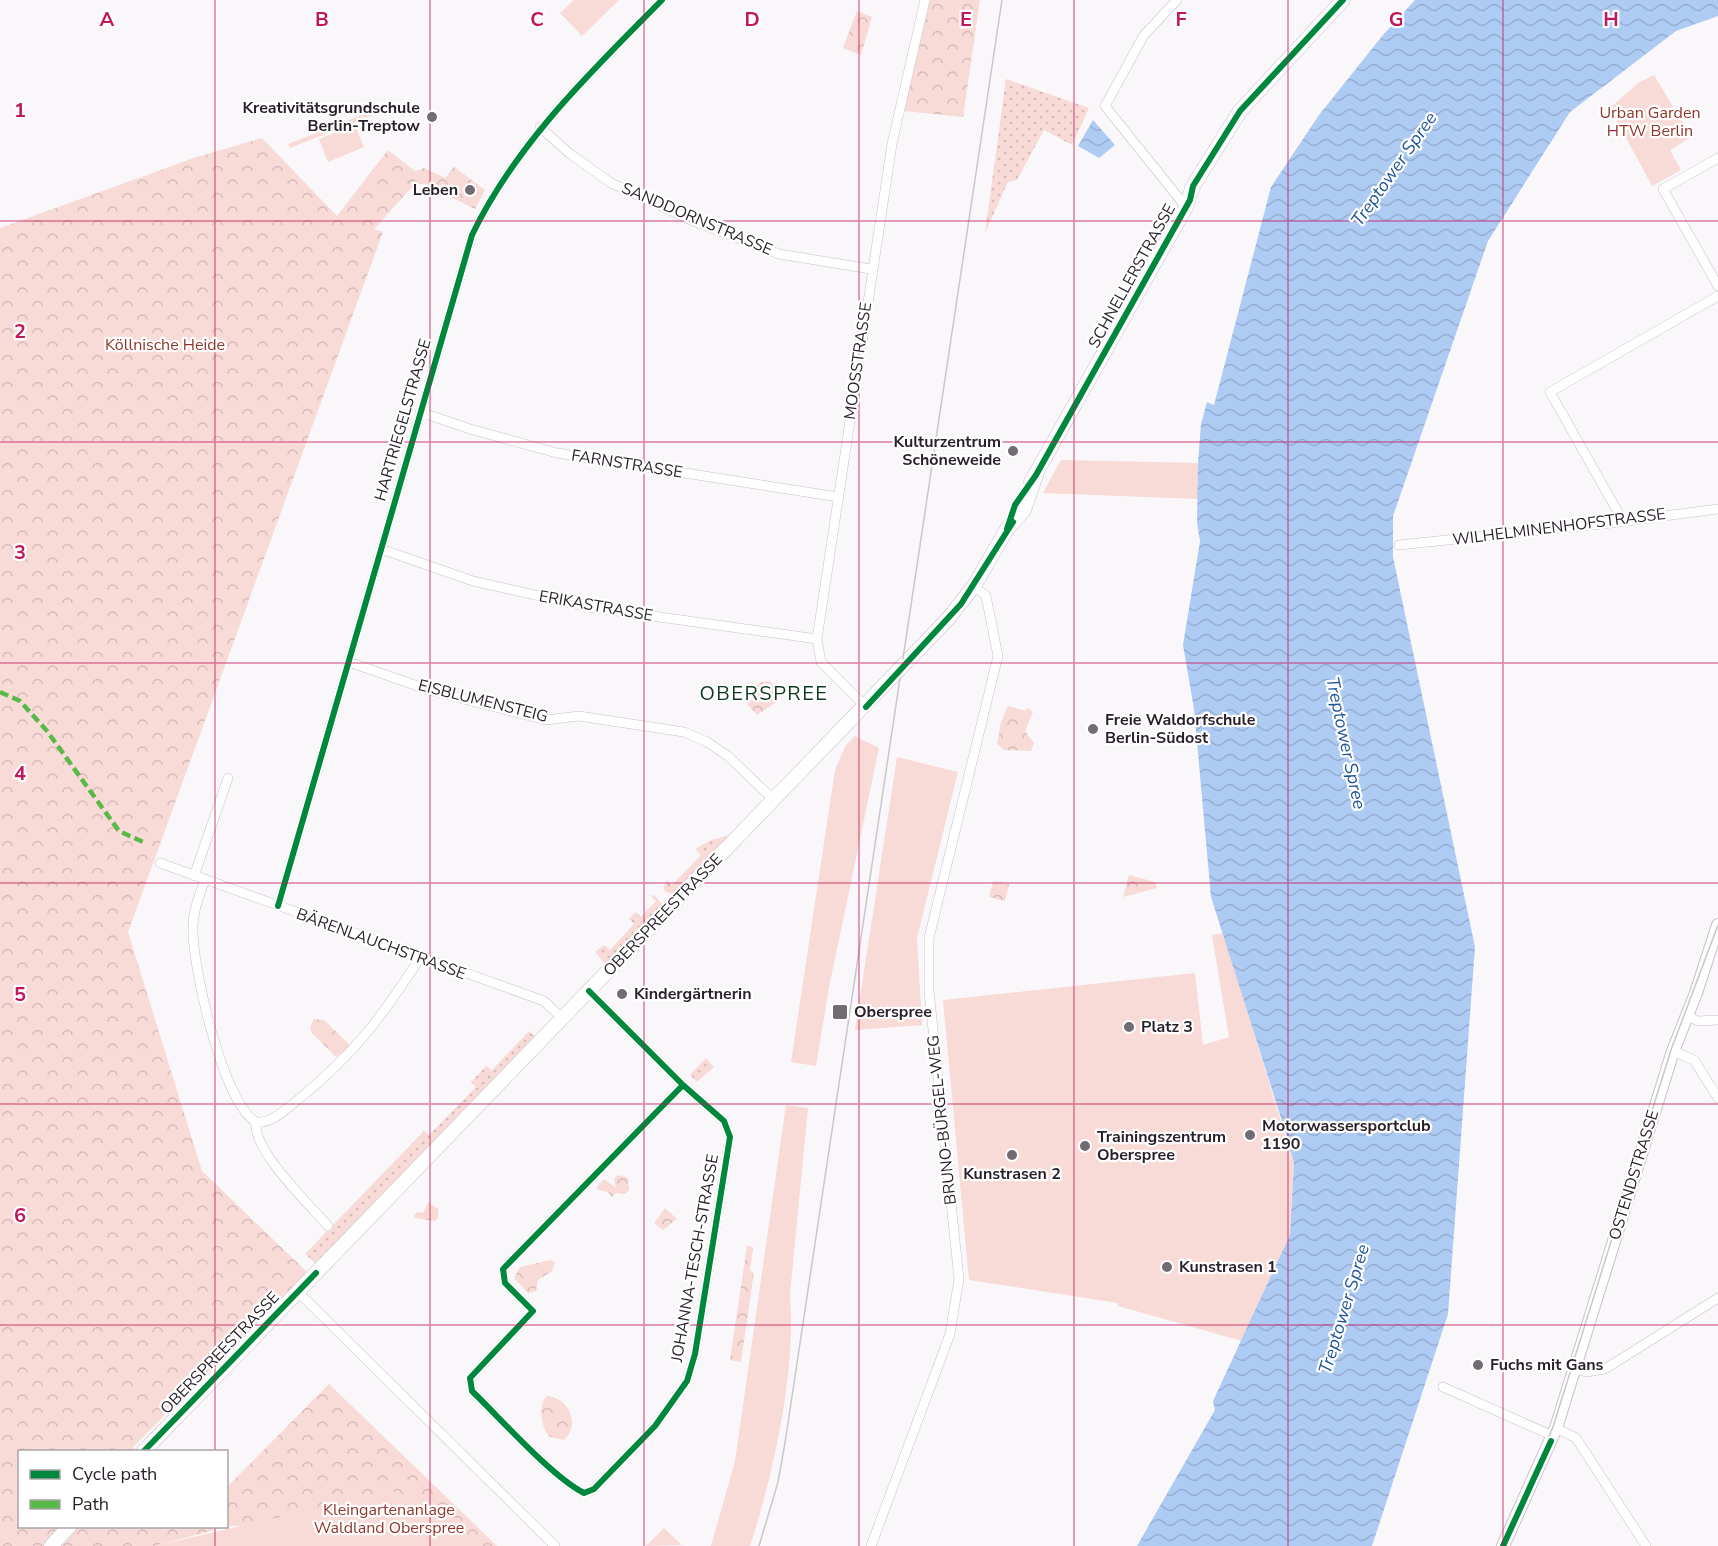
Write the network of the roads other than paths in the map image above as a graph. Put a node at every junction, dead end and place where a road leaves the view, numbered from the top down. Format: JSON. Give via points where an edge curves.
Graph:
{"nodes":[{"id":1,"x":662,"y":0,"type":"edge"},
{"id":2,"x":925,"y":0,"type":"edge"},
{"id":3,"x":1177,"y":0,"type":"edge"},
{"id":4,"x":1343,"y":0,"type":"edge"},
{"id":5,"x":540,"y":127,"type":"junction"},
{"id":6,"x":1718,"y":158,"type":"edge"},
{"id":7,"x":1188,"y":203,"type":"junction"},
{"id":8,"x":871,"y":270,"type":"junction"},
{"id":9,"x":1718,"y":286,"type":"edge"},
{"id":10,"x":1718,"y":296,"type":"edge"},
{"id":11,"x":420,"y":412,"type":"junction"},
{"id":12,"x":838,"y":497,"type":"junction"},
{"id":13,"x":1718,"y":508,"type":"edge"},
{"id":14,"x":1623,"y":521,"type":"junction"},
{"id":15,"x":1400,"y":545,"type":"dead end"},
{"id":16,"x":381,"y":549,"type":"junction"},
{"id":17,"x":974,"y":586,"type":"junction"},
{"id":18,"x":817,"y":639,"type":"junction"},
{"id":19,"x":349,"y":662,"type":"junction"},
{"id":20,"x":866,"y":707,"type":"junction"},
{"id":21,"x":228,"y":778,"type":"dead end"},
{"id":22,"x":775,"y":801,"type":"junction"},
{"id":23,"x":160,"y":863,"type":"dead end"},
{"id":24,"x":194,"y":876,"type":"junction"},
{"id":25,"x":205,"y":880,"type":"junction"},
{"id":26,"x":278,"y":906,"type":"junction"},
{"id":27,"x":1718,"y":925,"type":"edge"},
{"id":28,"x":420,"y":958,"type":"junction"},
{"id":29,"x":589,"y":992,"type":"junction"},
{"id":30,"x":1687,"y":1016,"type":"junction"},
{"id":31,"x":563,"y":1019,"type":"junction"},
{"id":32,"x":1718,"y":1020,"type":"edge"},
{"id":33,"x":1673,"y":1051,"type":"junction"},
{"id":34,"x":683,"y":1084,"type":"junction"},
{"id":35,"x":1718,"y":1098,"type":"edge"},
{"id":36,"x":256,"y":1122,"type":"junction"},
{"id":37,"x":328,"y":1226,"type":"dead end"},
{"id":38,"x":298,"y":1292,"type":"junction"},
{"id":39,"x":1718,"y":1298,"type":"edge"},
{"id":40,"x":1575,"y":1368,"type":"junction"},
{"id":41,"x":1443,"y":1387,"type":"dead end"},
{"id":42,"x":1554,"y":1432,"type":"junction"},
{"id":43,"x":145,"y":1450,"type":"edge"},
{"id":44,"x":69,"y":1528,"type":"edge"},
{"id":45,"x":51,"y":1546,"type":"edge"},
{"id":46,"x":555,"y":1546,"type":"edge"},
{"id":47,"x":871,"y":1546,"type":"edge"},
{"id":48,"x":1503,"y":1546,"type":"edge"},
{"id":49,"x":1646,"y":1546,"type":"edge"}],
"edges":[{"from":1,"to":5,"type":"street","name":"HARTRIEGELSTRASSE"},
{"from":2,"to":8,"type":"street","name":"MOOSSTRASSE","via":[[892,144]]},
{"from":3,"to":7,"type":"street","via":[[1144,35],[1105,106]]},
{"from":4,"to":7,"type":"main road","name":"SCHNELLERSTRASSE","via":[[1240,111],[1203,174],[1200,190]]},
{"from":5,"to":8,"type":"street","name":"SANDDORNSTRASSE","via":[[611,183],[691,220],[779,254]]},
{"from":5,"to":11,"type":"street","name":"HARTRIEGELSTRASSE","via":[[497,186],[472,235]]},
{"from":6,"to":9,"type":"street","via":[[1663,189]]},
{"from":7,"to":17,"type":"main road","name":"SCHNELLERSTRASSE","via":[[1036,475],[1015,505],[1007,529]]},
{"from":8,"to":12,"type":"street","name":"MOOSSTRASSE"},
{"from":10,"to":14,"type":"street","via":[[1550,393]]},
{"from":11,"to":12,"type":"street","name":"FARNSTRASSE","via":[[557,453]]},
{"from":11,"to":16,"type":"street","name":"HARTRIEGELSTRASSE"},
{"from":12,"to":18,"type":"street","name":"MOOSSTRASSE"},
{"from":13,"to":14,"type":"street","name":"WILHELMINENHOFSTRASSE"},
{"from":14,"to":15,"type":"street","name":"WILHELMINENHOFSTRASSE"},
{"from":16,"to":18,"type":"street","name":"ERIKASTRASSE","via":[[473,581],[588,607]]},
{"from":16,"to":19,"type":"street","name":"HARTRIEGELSTRASSE"},
{"from":17,"to":20,"type":"main road","name":"OBERSPREESTRASSE"},
{"from":17,"to":47,"type":"street","name":"BRUNO-BÜRGEL-WEG","via":[[986,596],[998,656],[929,938],[929,991],[958,1294],[950,1335]]},
{"from":18,"to":20,"type":"street","name":"MOOSSTRASSE","via":[[821,662]]},
{"from":19,"to":22,"type":"street","name":"EISBLUMENSTEIG","via":[[429,690],[546,720],[579,716],[684,732],[728,756]]},
{"from":19,"to":26,"type":"street","name":"HARTRIEGELSTRASSE"},
{"from":20,"to":22,"type":"main road","name":"OBERSPREESTRASSE"},
{"from":21,"to":24,"type":"street"},
{"from":22,"to":29,"type":"main road","name":"OBERSPREESTRASSE"},
{"from":23,"to":24,"type":"street","name":"BÄRENLAUCHSTRASSE"},
{"from":24,"to":25,"type":"street","name":"BÄRENLAUCHSTRASSE"},
{"from":25,"to":26,"type":"street","name":"BÄRENLAUCHSTRASSE"},
{"from":25,"to":36,"type":"street","via":[[194,910],[193,929],[202,997],[224,1067],[250,1119]]},
{"from":26,"to":28,"type":"street","name":"BÄRENLAUCHSTRASSE"},
{"from":27,"to":30,"type":"street","name":"OSTENDSTRASSE"},
{"from":28,"to":31,"type":"street","name":"BÄRENLAUCHSTRASSE","via":[[544,1001]]},
{"from":28,"to":36,"type":"street","via":[[383,1015],[338,1066],[286,1109],[266,1122]]},
{"from":29,"to":31,"type":"main road","name":"OBERSPREESTRASSE"},
{"from":29,"to":34,"type":"street","name":"JOHANNA-TESCH-STRASSE"},
{"from":30,"to":32,"type":"street","via":[[1698,1021]]},
{"from":30,"to":33,"type":"street","name":"OSTENDSTRASSE"},
{"from":31,"to":38,"type":"main road","name":"OBERSPREESTRASSE"},
{"from":33,"to":35,"type":"street","via":[[1694,1060]]},
{"from":33,"to":40,"type":"street","name":"OSTENDSTRASSE"},
{"from":34,"to":34,"type":"street","name":"JOHANNA-TESCH-STRASSE","via":[[724,1121],[730,1137],[693,1363],[676,1400],[655,1426],[594,1489],[584,1493],[546,1463],[472,1391],[470,1378],[534,1311],[505,1282],[503,1269]]},
{"from":36,"to":37,"type":"street","via":[[256,1134],[273,1162]]},
{"from":38,"to":43,"type":"main road","name":"OBERSPREESTRASSE"},
{"from":38,"to":46,"type":"street","name":"OBERSPREESTRASSE"},
{"from":39,"to":40,"type":"street","via":[[1605,1369],[1586,1372]]},
{"from":40,"to":42,"type":"street","name":"OSTENDSTRASSE"},
{"from":41,"to":42,"type":"street"},
{"from":42,"to":48,"type":"street","name":"OSTENDSTRASSE"},
{"from":42,"to":49,"type":"street","via":[[1576,1438]]},
{"from":44,"to":45,"type":"main road"}]}
